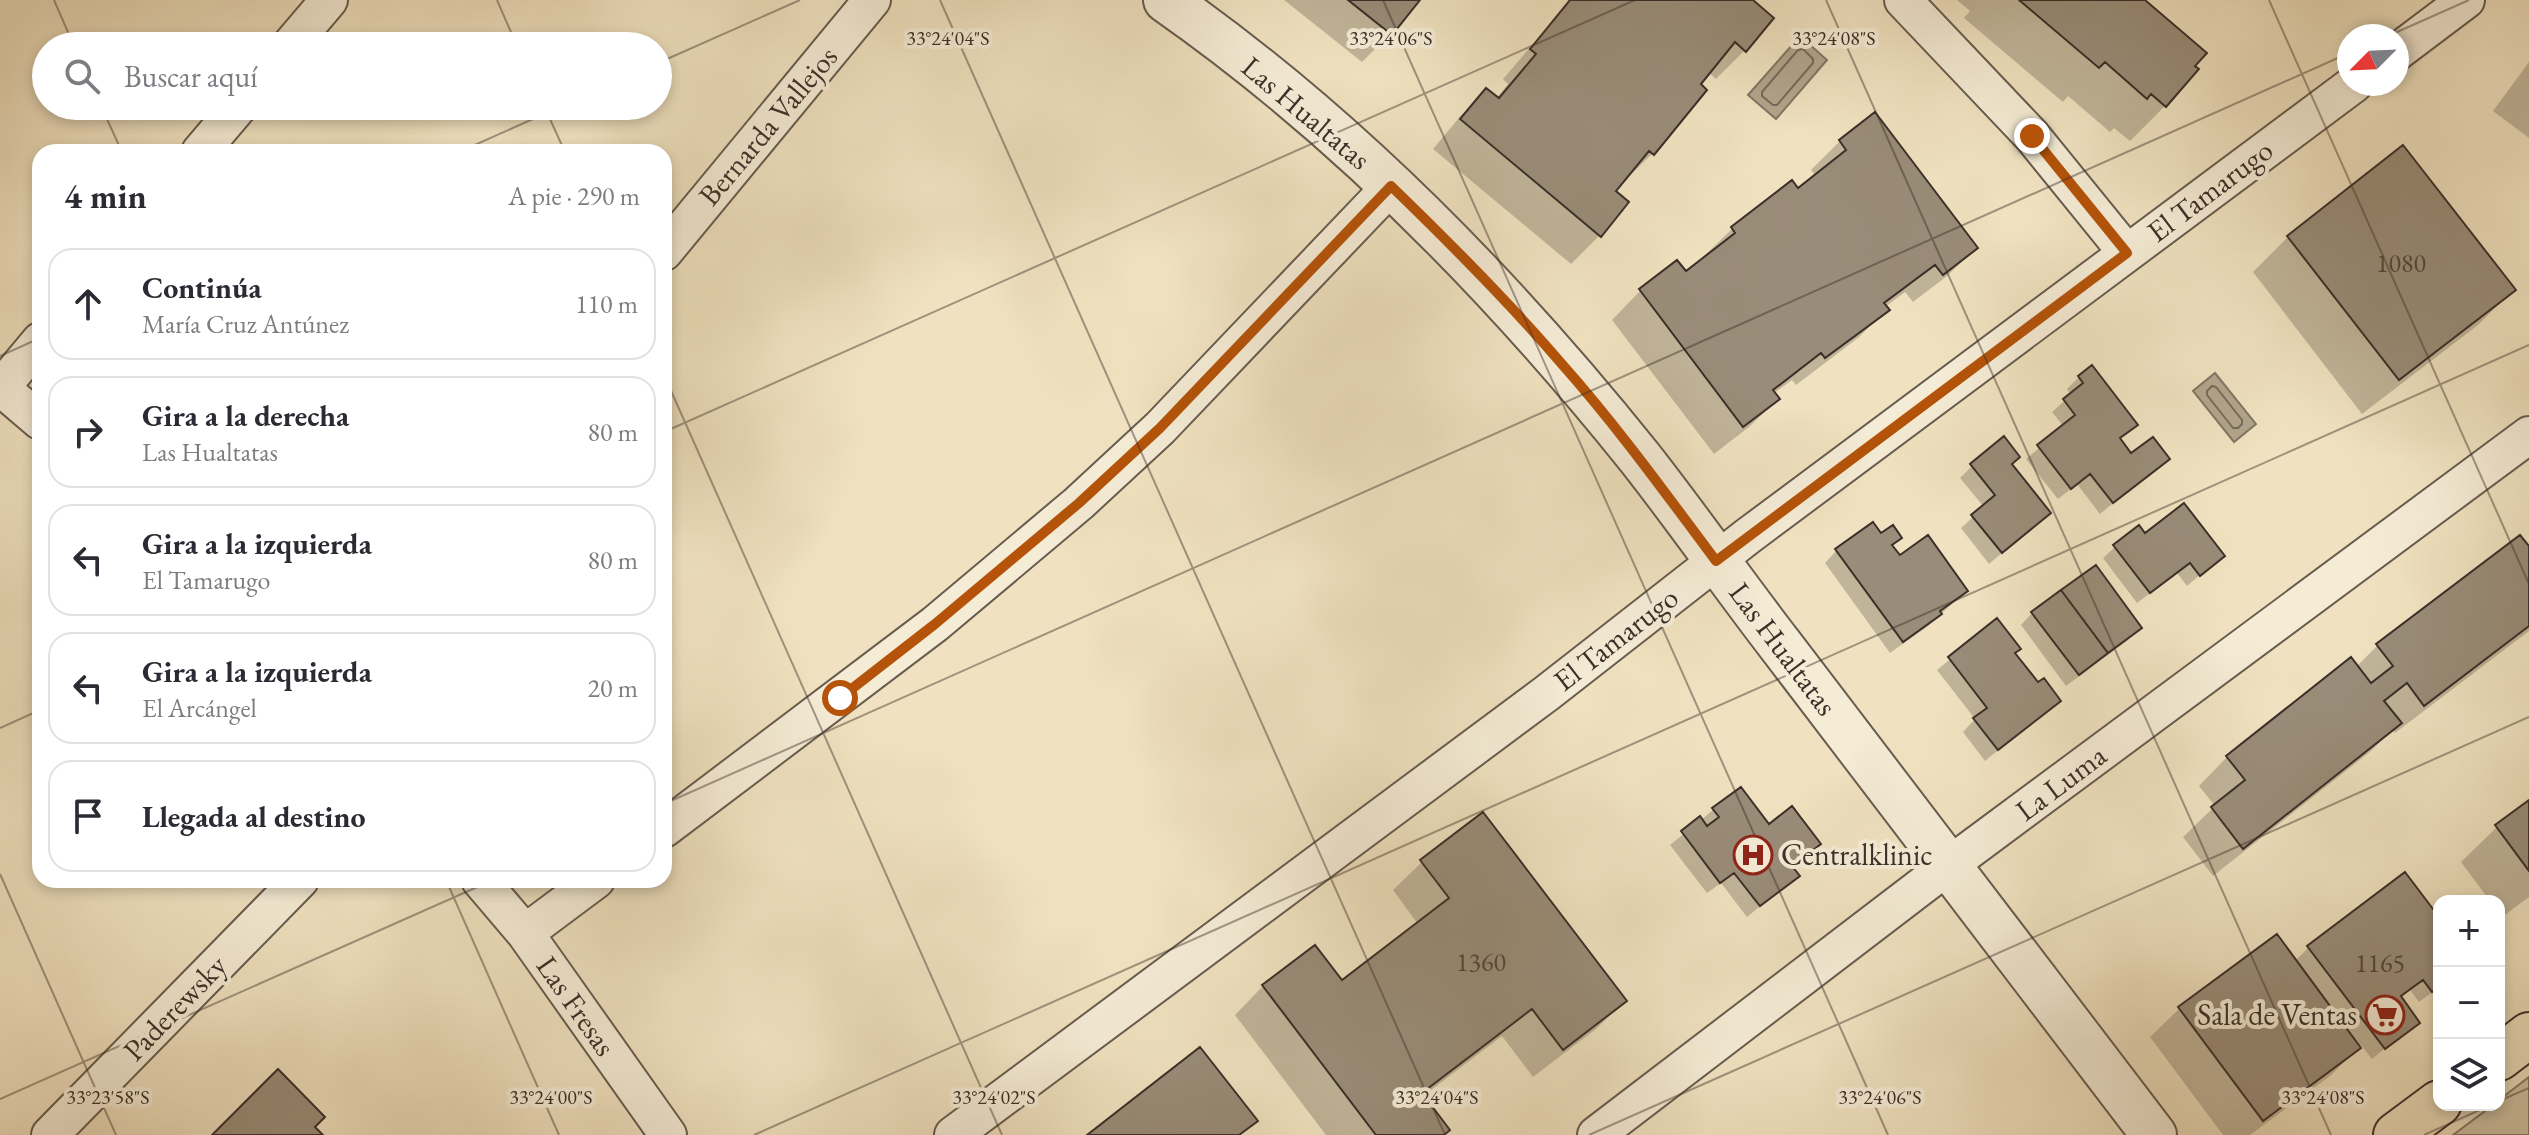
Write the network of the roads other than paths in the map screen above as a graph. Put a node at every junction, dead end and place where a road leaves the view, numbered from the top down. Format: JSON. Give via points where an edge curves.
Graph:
{"nodes":[{"id":1,"x":329,"y":0,"type":"edge"},
{"id":2,"x":872,"y":0,"type":"edge"},
{"id":3,"x":1166,"y":0,"type":"edge"},
{"id":4,"x":1903,"y":0,"type":"edge"},
{"id":5,"x":2466,"y":0,"type":"edge"},
{"id":6,"x":302,"y":32,"type":"edge"},
{"id":7,"x":2409,"y":43,"type":"edge"},
{"id":8,"x":2338,"y":96,"type":"edge"},
{"id":9,"x":227,"y":120,"type":"edge"},
{"id":10,"x":207,"y":144,"type":"edge"},
{"id":11,"x":1391,"y":186,"type":"junction"},
{"id":12,"x":672,"y":242,"type":"edge"},
{"id":13,"x":2127,"y":253,"type":"junction"},
{"id":14,"x":32,"y":350,"type":"edge"},
{"id":15,"x":0,"y":388,"type":"edge"},
{"id":16,"x":32,"y":414,"type":"edge"},
{"id":17,"x":2529,"y":435,"type":"edge"},
{"id":18,"x":1716,"y":561,"type":"junction"},
{"id":19,"x":672,"y":823,"type":"edge"},
{"id":20,"x":1948,"y":866,"type":"junction"},
{"id":21,"x":292,"y":888,"type":"edge"},
{"id":22,"x":487,"y":888,"type":"edge"},
{"id":23,"x":585,"y":888,"type":"edge"},
{"id":24,"x":525,"y":933,"type":"junction"},
{"id":25,"x":2529,"y":1035,"type":"edge"},
{"id":26,"x":2505,"y":1053,"type":"edge"},
{"id":27,"x":2433,"y":1107,"type":"edge"},
{"id":28,"x":50,"y":1135,"type":"edge"},
{"id":29,"x":668,"y":1135,"type":"edge"},
{"id":30,"x":953,"y":1135,"type":"edge"},
{"id":31,"x":1596,"y":1135,"type":"edge"},
{"id":32,"x":2154,"y":1135,"type":"edge"},
{"id":33,"x":2396,"y":1135,"type":"edge"}],
"edges":[{"from":1,"to":6,"type":"street"},
{"from":2,"to":12,"type":"street","name":"Bernarda Vallejos"},
{"from":3,"to":11,"type":"street","name":"Las Hualtatas","via":[[1252,65]]},
{"from":4,"to":13,"type":"street","via":[[2032,136]]},
{"from":5,"to":7,"type":"street"},
{"from":8,"to":13,"type":"street","name":"El Tamarugo"},
{"from":9,"to":10,"type":"street"},
{"from":11,"to":18,"type":"street","name":"Las Hualtatas","via":[[1562,363]]},
{"from":11,"to":19,"type":"street","via":[[1160,428],[1079,503],[935,624]]},
{"from":13,"to":18,"type":"street","name":"El Tamarugo"},
{"from":14,"to":15,"type":"street"},
{"from":15,"to":16,"type":"street"},
{"from":17,"to":20,"type":"street","name":"La Luma"},
{"from":18,"to":20,"type":"street","name":"Las Hualtatas"},
{"from":18,"to":30,"type":"street","name":"El Tamarugo"},
{"from":20,"to":31,"type":"street","name":"La Luma"},
{"from":20,"to":32,"type":"street","name":"Las Hualtatas"},
{"from":21,"to":28,"type":"street","name":"Paderewsky"},
{"from":22,"to":24,"type":"street","name":"Las Fresas"},
{"from":23,"to":24,"type":"street"},
{"from":24,"to":29,"type":"street","name":"Las Fresas"},
{"from":25,"to":26,"type":"main road"},
{"from":27,"to":33,"type":"main road"}]}
